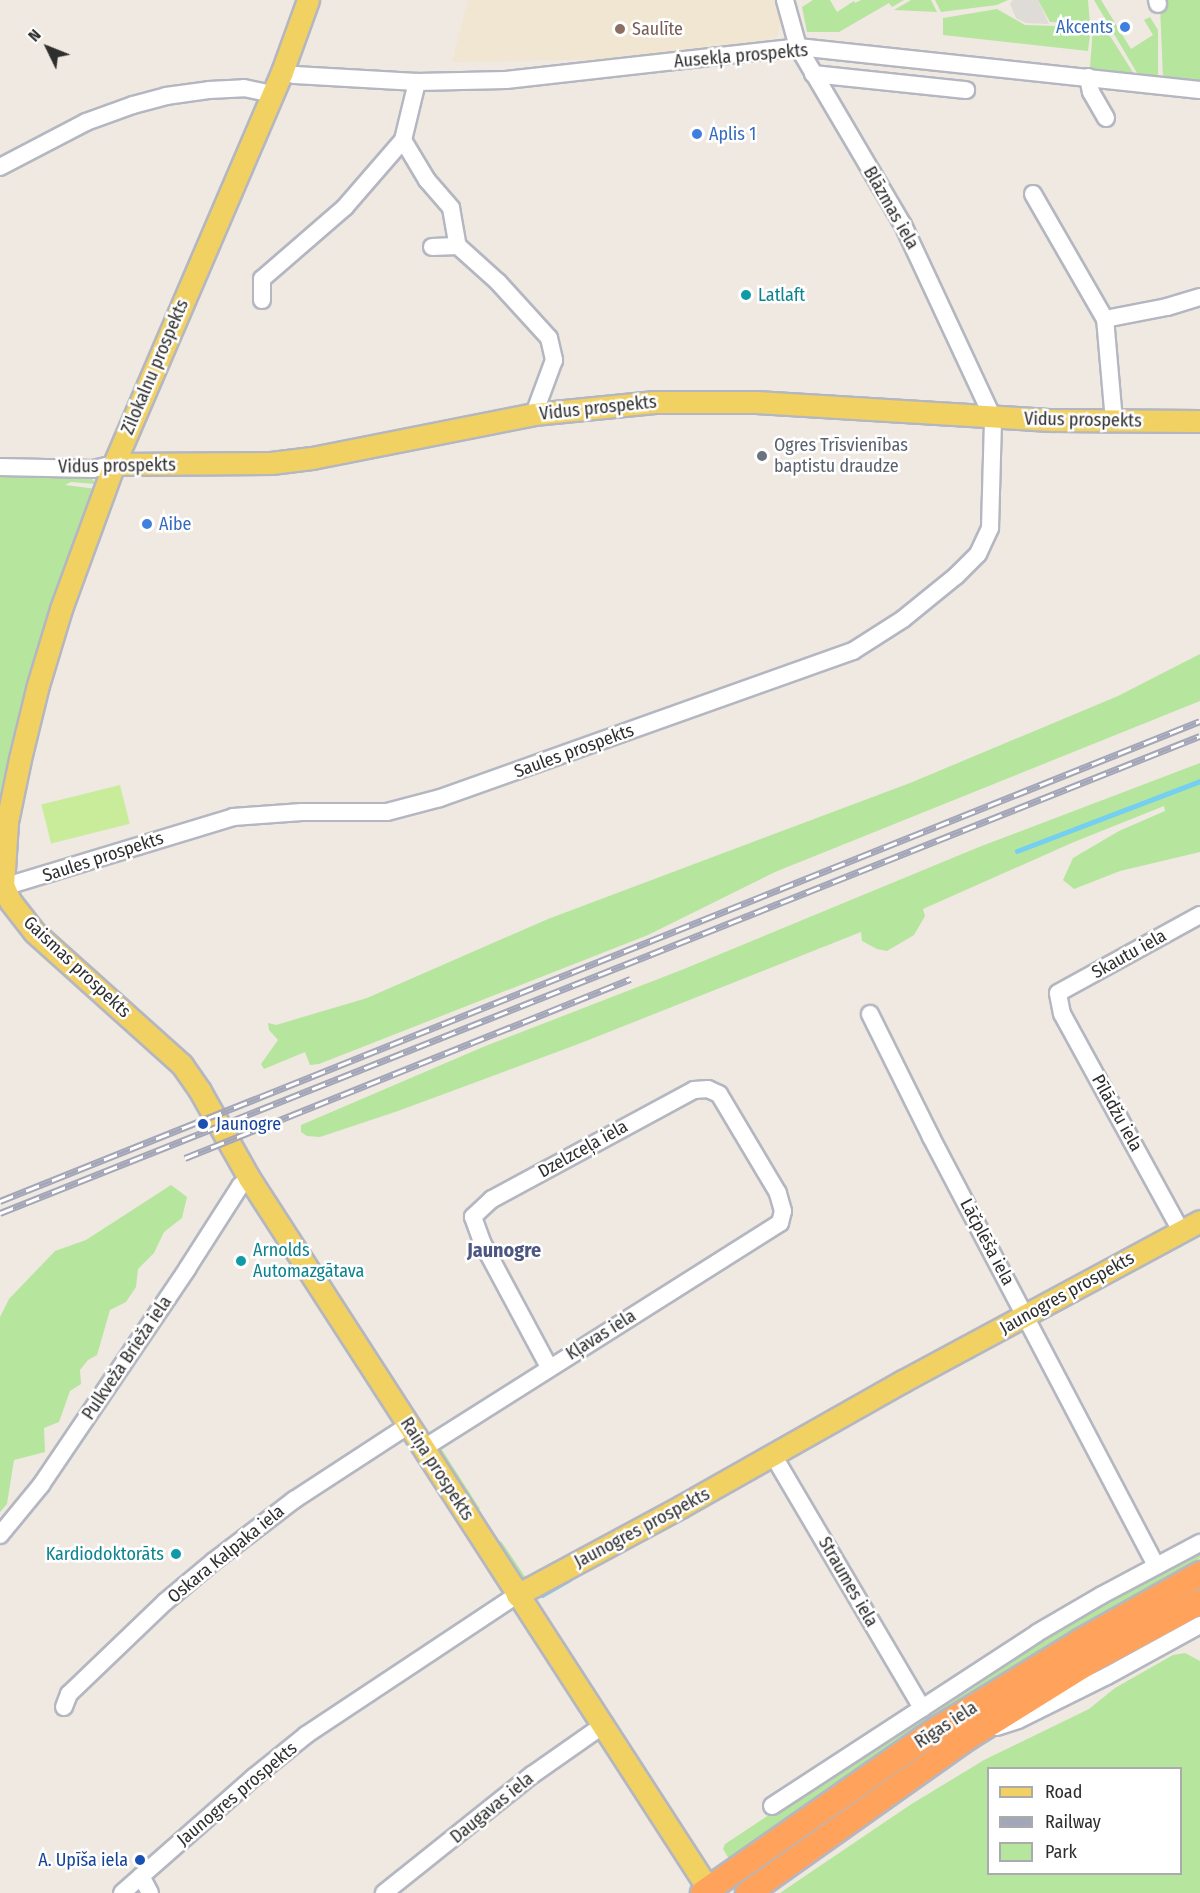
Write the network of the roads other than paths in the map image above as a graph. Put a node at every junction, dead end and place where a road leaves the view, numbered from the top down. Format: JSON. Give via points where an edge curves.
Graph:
{"nodes":[{"id":1,"x":308,"y":0,"type":"edge"},
{"id":2,"x":785,"y":0,"type":"edge"},
{"id":3,"x":798,"y":47,"type":"junction"},
{"id":4,"x":282,"y":72,"type":"junction"},
{"id":5,"x":813,"y":74,"type":"junction"},
{"id":6,"x":1088,"y":77,"type":"junction"},
{"id":7,"x":417,"y":82,"type":"junction"},
{"id":8,"x":966,"y":90,"type":"dead end"},
{"id":9,"x":1200,"y":90,"type":"edge"},
{"id":10,"x":272,"y":94,"type":"junction"},
{"id":11,"x":1106,"y":118,"type":"dead end"},
{"id":12,"x":403,"y":140,"type":"junction"},
{"id":13,"x":0,"y":167,"type":"edge"},
{"id":14,"x":1033,"y":194,"type":"dead end"},
{"id":15,"x":458,"y":246,"type":"junction"},
{"id":16,"x":432,"y":247,"type":"dead end"},
{"id":17,"x":1200,"y":297,"type":"edge"},
{"id":18,"x":262,"y":300,"type":"dead end"},
{"id":19,"x":1105,"y":319,"type":"junction"},
{"id":20,"x":534,"y":414,"type":"junction"},
{"id":21,"x":993,"y":418,"type":"junction"},
{"id":22,"x":1114,"y":421,"type":"junction"},
{"id":23,"x":1200,"y":421,"type":"edge"},
{"id":24,"x":114,"y":464,"type":"junction"},
{"id":25,"x":0,"y":467,"type":"edge"},
{"id":26,"x":1,"y":885,"type":"edge"},
{"id":27,"x":1200,"y":916,"type":"edge"},
{"id":28,"x":1058,"y":993,"type":"joint"},
{"id":29,"x":870,"y":1014,"type":"dead end"},
{"id":30,"x":163,"y":1046,"type":"joint"},
{"id":31,"x":249,"y":1178,"type":"junction"},
{"id":32,"x":780,"y":1223,"type":"joint"},
{"id":33,"x":1191,"y":1226,"type":"edge"},
{"id":34,"x":1026,"y":1315,"type":"junction"},
{"id":35,"x":549,"y":1367,"type":"junction"},
{"id":36,"x":409,"y":1425,"type":"junction"},
{"id":37,"x":424,"y":1448,"type":"junction"},
{"id":38,"x":773,"y":1455,"type":"junction"},
{"id":39,"x":0,"y":1535,"type":"edge"},
{"id":40,"x":1200,"y":1543,"type":"edge"},
{"id":41,"x":1156,"y":1565,"type":"junction"},
{"id":42,"x":1200,"y":1574,"type":"edge"},
{"id":43,"x":517,"y":1594,"type":"junction"},
{"id":44,"x":1200,"y":1602,"type":"edge"},
{"id":45,"x":1200,"y":1625,"type":"edge"},
{"id":46,"x":64,"y":1707,"type":"dead end"},
{"id":47,"x":922,"y":1708,"type":"junction"},
{"id":48,"x":602,"y":1726,"type":"junction"},
{"id":49,"x":950,"y":1739,"type":"junction"},
{"id":50,"x":772,"y":1806,"type":"dead end"},
{"id":51,"x":141,"y":1876,"type":"junction"},
{"id":52,"x":707,"y":1892,"type":"edge"},
{"id":53,"x":122,"y":1893,"type":"edge"},
{"id":54,"x":150,"y":1893,"type":"edge"},
{"id":55,"x":384,"y":1893,"type":"edge"},
{"id":56,"x":748,"y":1893,"type":"edge"}],
"edges":[{"from":1,"to":4,"type":"main road","name":"Zilokalnu prospekts"},
{"from":2,"to":3,"type":"street","name":"Blāzmas iela"},
{"from":3,"to":5,"type":"street","name":"Blāzmas iela"},
{"from":3,"to":6,"type":"street","name":"Ausekļa prospekts"},
{"from":3,"to":7,"type":"street","name":"Ausekļa prospekts","via":[[559,76]]},
{"from":4,"to":7,"type":"street","name":"Ausekļa prospekts"},
{"from":4,"to":10,"type":"main road","name":"Zilokalnu prospekts"},
{"from":5,"to":8,"type":"street"},
{"from":5,"to":21,"type":"street","name":"Blāzmas iela","via":[[903,225]]},
{"from":6,"to":9,"type":"street","name":"Ausekļa prospekts"},
{"from":6,"to":11,"type":"street","via":[[1091,92]]},
{"from":7,"to":12,"type":"street"},
{"from":10,"to":13,"type":"street","via":[[244,88],[209,90],[133,105],[86,122]]},
{"from":10,"to":24,"type":"main road","name":"Zilokalnu prospekts"},
{"from":12,"to":15,"type":"street","via":[[427,180],[451,208]]},
{"from":12,"to":18,"type":"street","via":[[345,207],[262,279]]},
{"from":14,"to":19,"type":"street"},
{"from":15,"to":16,"type":"street"},
{"from":15,"to":20,"type":"street","via":[[498,282],[549,338],[554,360]]},
{"from":17,"to":19,"type":"street"},
{"from":19,"to":22,"type":"street"},
{"from":20,"to":21,"type":"main road","name":"Vidus prospekts","via":[[654,402],[756,402]]},
{"from":20,"to":24,"type":"main road","name":"Vidus prospekts","via":[[292,461]]},
{"from":21,"to":22,"type":"main road","name":"Vidus prospekts"},
{"from":21,"to":26,"type":"street","name":"Saules prospekts","via":[[990,528],[978,554],[903,619],[853,651],[421,804],[387,812],[233,817],[33,879]]},
{"from":22,"to":23,"type":"main road","name":"Vidus prospekts"},
{"from":24,"to":25,"type":"street","name":"Vidus prospekts","via":[[93,469]]},
{"from":24,"to":26,"type":"main road","name":"Zilokalnu prospekts","via":[[61,609],[36,693],[7,822]]},
{"from":26,"to":30,"type":"main road","name":"Gaismas prospekts","via":[[34,932]]},
{"from":27,"to":28,"type":"street","name":"Skautu iela"},
{"from":28,"to":33,"type":"street","name":"Pīlādžu iela","via":[[1062,1014]]},
{"from":29,"to":34,"type":"street","name":"Lāčplēša iela"},
{"from":30,"to":31,"type":"main road","name":"Raiņa prospekts","via":[[200,1091]]},
{"from":31,"to":36,"type":"main road","name":"Raiņa prospekts"},
{"from":31,"to":39,"type":"street","name":"Pulkveža Brieža iela","via":[[41,1485]]},
{"from":32,"to":35,"type":"street","name":"Kļavas iela"},
{"from":32,"to":35,"type":"street","name":"Dzelzceļa iela","via":[[783,1211],[778,1192],[719,1094],[708,1089],[694,1090],[492,1199],[473,1217],[475,1226]]},
{"from":33,"to":34,"type":"main road","name":"Jaunogres prospekts"},
{"from":34,"to":38,"type":"main road","name":"Jaunogres prospekts"},
{"from":34,"to":41,"type":"street","name":"Lāčplēša iela"},
{"from":35,"to":37,"type":"street","name":"Kļavas iela"},
{"from":36,"to":37,"type":"main road","name":"Raiņa prospekts"},
{"from":36,"to":46,"type":"street","name":"Oskara Kalpaka iela","via":[[294,1500],[190,1581],[69,1694]]},
{"from":37,"to":43,"type":"main road","name":"Raiņa prospekts"},
{"from":38,"to":43,"type":"main road","name":"Jaunogres prospekts"},
{"from":38,"to":47,"type":"street","name":"Straumes iela"},
{"from":40,"to":41,"type":"street","name":"Rīgas iela"},
{"from":41,"to":47,"type":"street","name":"Rīgas iela","via":[[1037,1634]]},
{"from":42,"to":49,"type":"highway","name":"Rīgas iela","via":[[1081,1641]]},
{"from":43,"to":48,"type":"main road","name":"Raiņa prospekts"},
{"from":43,"to":51,"type":"street","name":"Jaunogres prospekts","via":[[306,1735]]},
{"from":44,"to":49,"type":"highway","name":"Rīgas iela"},
{"from":45,"to":49,"type":"street","via":[[1018,1720]]},
{"from":47,"to":50,"type":"street","name":"Rīgas iela"},
{"from":48,"to":52,"type":"main road","name":"Raiņa prospekts"},
{"from":48,"to":55,"type":"street","name":"Daugavas iela","via":[[532,1775]]},
{"from":49,"to":52,"type":"highway","name":"Rīgas iela"},
{"from":49,"to":56,"type":"highway","name":"Rīgas iela"},
{"from":51,"to":53,"type":"street","name":"Jaunogres prospekts"},
{"from":51,"to":54,"type":"street"}]}
